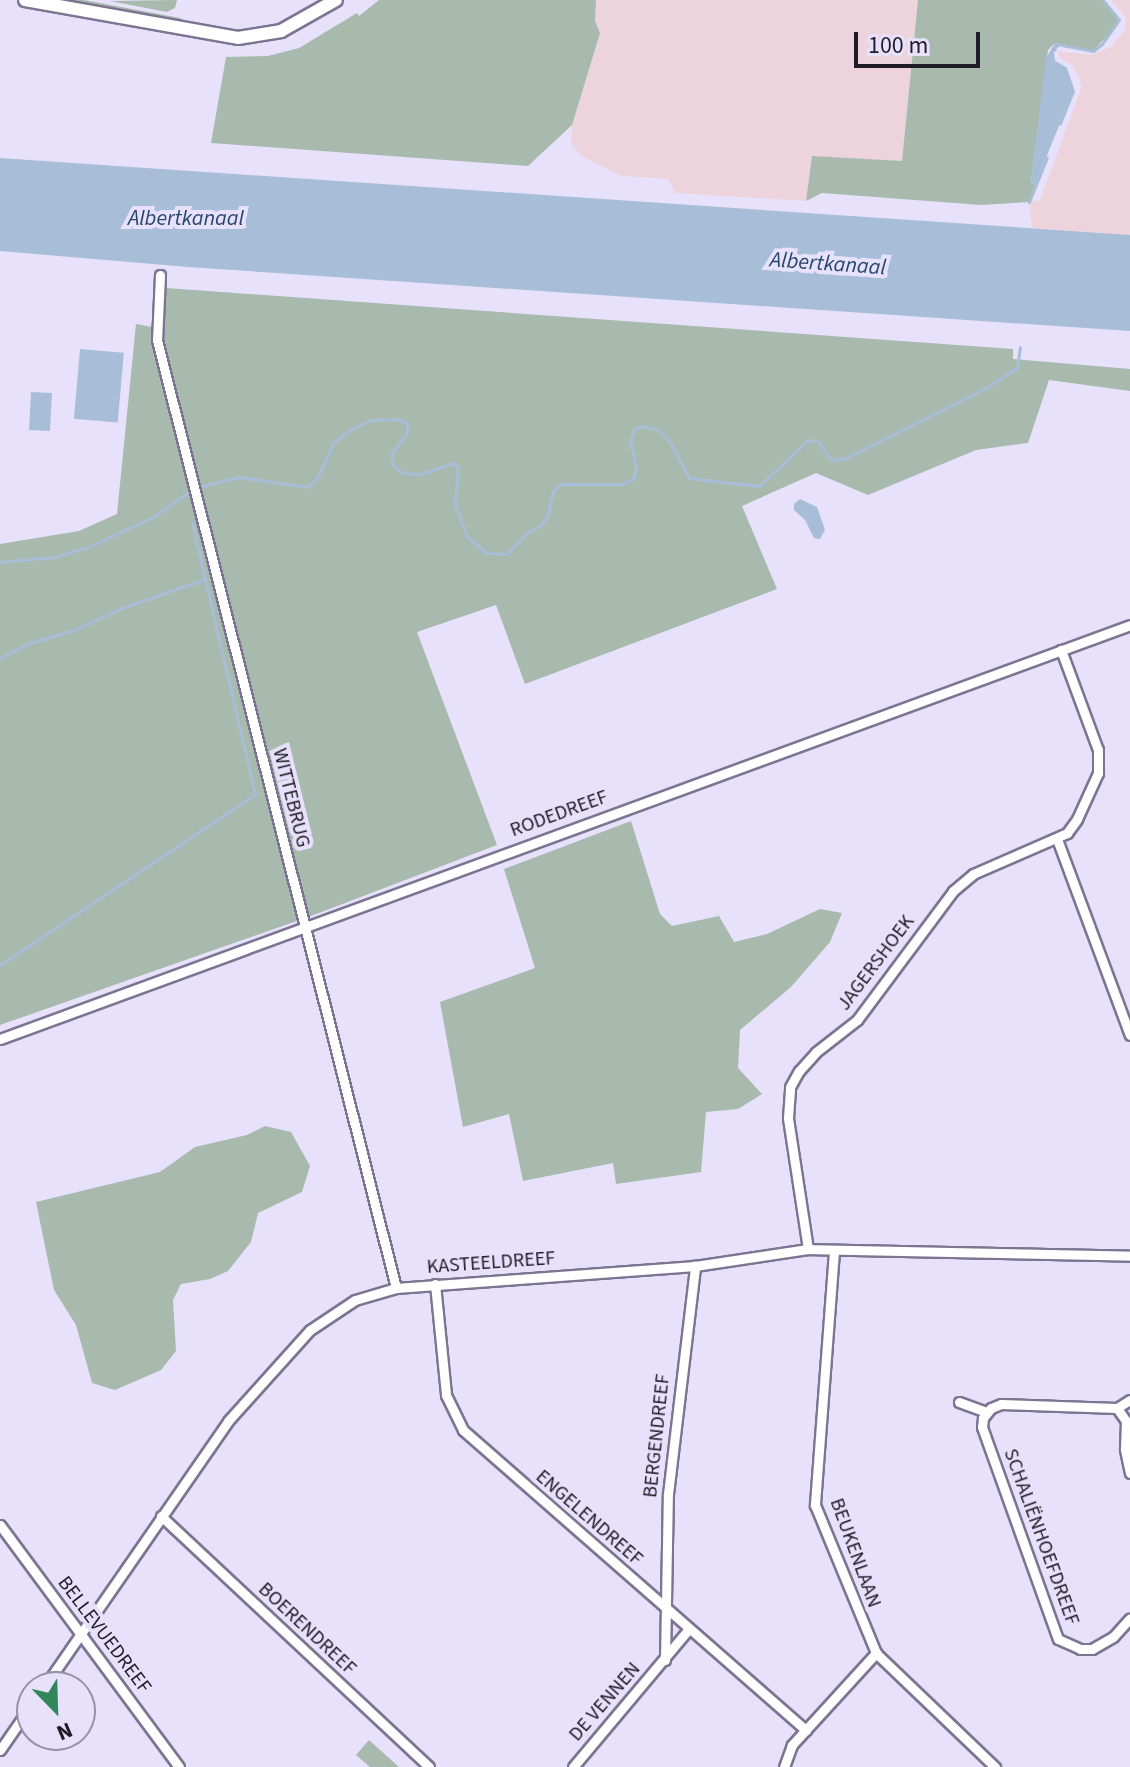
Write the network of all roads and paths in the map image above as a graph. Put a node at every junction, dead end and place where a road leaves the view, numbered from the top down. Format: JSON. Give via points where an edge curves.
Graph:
{"nodes":[{"id":1,"x":25,"y":0,"type":"edge"},
{"id":2,"x":336,"y":0,"type":"edge"},
{"id":3,"x":160,"y":275,"type":"dead end"},
{"id":4,"x":1130,"y":625,"type":"edge"},
{"id":5,"x":1061,"y":650,"type":"junction"},
{"id":6,"x":1057,"y":839,"type":"junction"},
{"id":7,"x":305,"y":928,"type":"junction"},
{"id":8,"x":1130,"y":1035,"type":"edge"},
{"id":9,"x":0,"y":1039,"type":"edge"},
{"id":10,"x":808,"y":1249,"type":"junction"},
{"id":11,"x":834,"y":1251,"type":"junction"},
{"id":12,"x":1130,"y":1256,"type":"edge"},
{"id":13,"x":695,"y":1266,"type":"junction"},
{"id":14,"x":435,"y":1284,"type":"junction"},
{"id":15,"x":396,"y":1288,"type":"junction"},
{"id":16,"x":1130,"y":1400,"type":"edge"},
{"id":17,"x":959,"y":1402,"type":"dead end"},
{"id":18,"x":1117,"y":1408,"type":"junction"},
{"id":19,"x":987,"y":1412,"type":"junction"},
{"id":20,"x":1128,"y":1421,"type":"edge"},
{"id":21,"x":1130,"y":1473,"type":"edge"},
{"id":22,"x":161,"y":1516,"type":"junction"},
{"id":23,"x":0,"y":1525,"type":"edge"},
{"id":24,"x":667,"y":1610,"type":"junction"},
{"id":25,"x":1130,"y":1618,"type":"edge"},
{"id":26,"x":689,"y":1629,"type":"junction"},
{"id":27,"x":81,"y":1634,"type":"junction"},
{"id":28,"x":876,"y":1653,"type":"junction"},
{"id":29,"x":665,"y":1660,"type":"junction"},
{"id":30,"x":55,"y":1671,"type":"edge"},
{"id":31,"x":16,"y":1727,"type":"edge"},
{"id":32,"x":806,"y":1730,"type":"junction"},
{"id":33,"x":0,"y":1750,"type":"edge"},
{"id":34,"x":179,"y":1767,"type":"edge"},
{"id":35,"x":429,"y":1767,"type":"edge"},
{"id":36,"x":573,"y":1767,"type":"edge"},
{"id":37,"x":784,"y":1767,"type":"edge"},
{"id":38,"x":995,"y":1767,"type":"edge"}],
"edges":[{"from":1,"to":2,"type":"street","via":[[220,37],[272,34]]},
{"from":3,"to":7,"type":"street","name":"WITTEBRUG","via":[[157,340]]},
{"from":4,"to":5,"type":"street","name":"RODEDREEF"},
{"from":5,"to":6,"type":"street","name":"JAGERSHOEK","via":[[1099,760],[1077,819]]},
{"from":5,"to":7,"type":"street","name":"RODEDREEF"},
{"from":6,"to":8,"type":"street"},
{"from":6,"to":10,"type":"street","name":"JAGERSHOEK","via":[[982,869],[953,891],[857,1020],[799,1071],[790,1087],[788,1118]]},
{"from":7,"to":9,"type":"street","name":"RODEDREEF"},
{"from":7,"to":15,"type":"street","name":"WITTEBRUG"},
{"from":10,"to":11,"type":"street","name":"KASTEELDREEF"},
{"from":10,"to":13,"type":"street","name":"KASTEELDREEF"},
{"from":11,"to":12,"type":"street","name":"KASTEELDREEF"},
{"from":11,"to":28,"type":"street","name":"BEUKENLAAN","via":[[815,1505]]},
{"from":13,"to":14,"type":"street","name":"KASTEELDREEF"},
{"from":13,"to":24,"type":"street","name":"BERGENDREEF","via":[[668,1494]]},
{"from":14,"to":15,"type":"street","name":"KASTEELDREEF"},
{"from":14,"to":24,"type":"street","name":"ENGELENDREEF","via":[[446,1395],[463,1430]]},
{"from":15,"to":22,"type":"street","name":"KASTEELDREEF","via":[[355,1300],[310,1330],[228,1421]]},
{"from":16,"to":18,"type":"street"},
{"from":17,"to":19,"type":"street"},
{"from":18,"to":19,"type":"street","via":[[1001,1404]]},
{"from":18,"to":20,"type":"street"},
{"from":19,"to":25,"type":"street","name":"SCHALIËNHOEFDREEF","via":[[982,1427],[1058,1639],[1092,1649]]},
{"from":20,"to":21,"type":"street","via":[[1125,1449]]},
{"from":22,"to":27,"type":"street","name":"KASTEELDREEF"},
{"from":22,"to":35,"type":"street","name":"BOERENDREEF"},
{"from":23,"to":27,"type":"street","name":"BELLEVUEDREEF"},
{"from":24,"to":26,"type":"street","name":"ENGELENDREEF"},
{"from":24,"to":29,"type":"street","name":"DE VENNEN"},
{"from":26,"to":29,"type":"street","name":"DE VENNEN"},
{"from":26,"to":32,"type":"street","name":"ENGELENDREEF"},
{"from":27,"to":30,"type":"street","name":"KASTEELDREEF"},
{"from":27,"to":34,"type":"street","name":"BELLEVUEDREEF"},
{"from":28,"to":32,"type":"street"},
{"from":28,"to":38,"type":"street","name":"BEUKENLAAN"},
{"from":29,"to":36,"type":"street","name":"DE VENNEN"},
{"from":31,"to":33,"type":"street"},
{"from":32,"to":37,"type":"street","via":[[792,1745]]}]}
